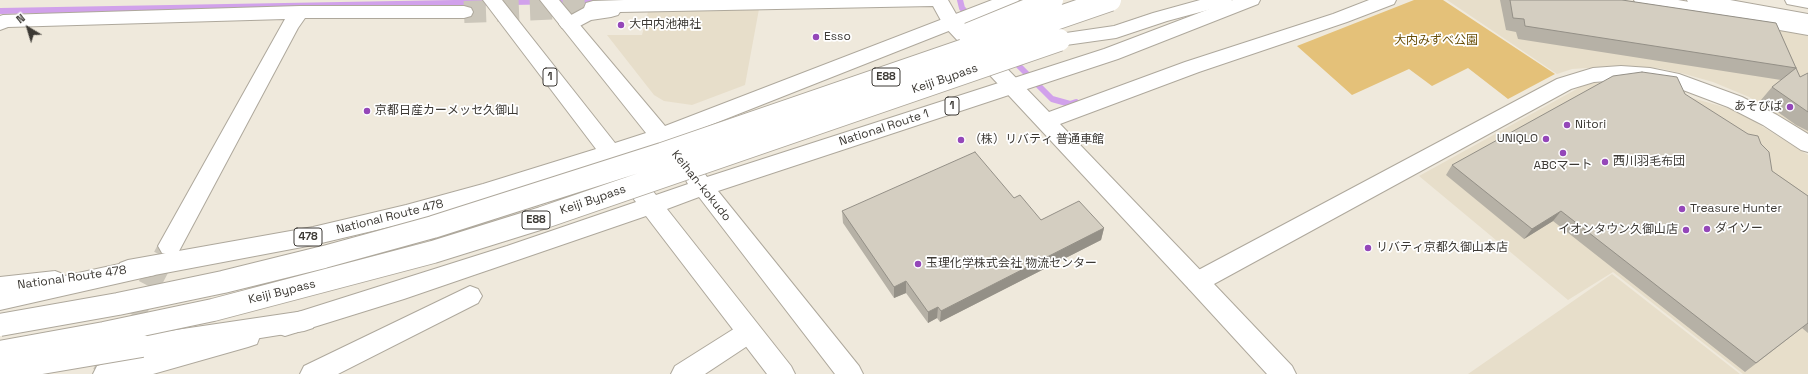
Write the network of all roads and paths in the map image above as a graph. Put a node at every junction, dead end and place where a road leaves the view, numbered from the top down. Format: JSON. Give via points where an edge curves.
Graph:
{"nodes":[{"id":1,"x":492,"y":0,"type":"edge"},
{"id":2,"x":549,"y":0,"type":"edge"},
{"id":3,"x":1010,"y":0,"type":"edge"},
{"id":4,"x":1052,"y":0,"type":"edge"},
{"id":5,"x":1110,"y":0,"type":"edge"},
{"id":6,"x":1172,"y":0,"type":"edge"},
{"id":7,"x":1223,"y":0,"type":"edge"},
{"id":8,"x":1251,"y":0,"type":"edge"},
{"id":9,"x":1387,"y":0,"type":"edge"},
{"id":10,"x":1643,"y":0,"type":"edge"},
{"id":11,"x":1696,"y":0,"type":"edge"},
{"id":12,"x":1794,"y":0,"type":"edge"},
{"id":13,"x":1808,"y":2,"type":"edge"},
{"id":14,"x":645,"y":6,"type":"junction"},
{"id":15,"x":945,"y":6,"type":"edge"},
{"id":16,"x":593,"y":7,"type":"tunnel mouth"},
{"id":17,"x":300,"y":12,"type":"junction"},
{"id":18,"x":464,"y":12,"type":"tunnel mouth"},
{"id":19,"x":1808,"y":20,"type":"edge"},
{"id":20,"x":1,"y":22,"type":"edge"},
{"id":21,"x":569,"y":24,"type":"junction"},
{"id":22,"x":1808,"y":29,"type":"edge"},
{"id":23,"x":1059,"y":40,"type":"junction"},
{"id":24,"x":1013,"y":87,"type":"junction"},
{"id":25,"x":1045,"y":122,"type":"junction"},
{"id":26,"x":1808,"y":144,"type":"edge"},
{"id":27,"x":662,"y":145,"type":"junction"},
{"id":28,"x":609,"y":153,"type":"junction"},
{"id":29,"x":205,"y":184,"type":"junction"},
{"id":30,"x":703,"y":187,"type":"junction"},
{"id":31,"x":650,"y":206,"type":"junction"},
{"id":32,"x":170,"y":246,"type":"tunnel mouth"},
{"id":33,"x":147,"y":268,"type":"junction"},
{"id":34,"x":1197,"y":282,"type":"junction"},
{"id":35,"x":0,"y":287,"type":"edge"},
{"id":36,"x":470,"y":296,"type":"dead end"},
{"id":37,"x":0,"y":300,"type":"edge"},
{"id":38,"x":0,"y":325,"type":"edge"},
{"id":39,"x":749,"y":332,"type":"junction"},
{"id":40,"x":0,"y":352,"type":"edge"},
{"id":41,"x":143,"y":362,"type":"edge"},
{"id":42,"x":0,"y":370,"type":"edge"},
{"id":43,"x":106,"y":374,"type":"edge"},
{"id":44,"x":313,"y":374,"type":"edge"},
{"id":45,"x":684,"y":374,"type":"edge"},
{"id":46,"x":782,"y":374,"type":"edge"},
{"id":47,"x":850,"y":374,"type":"edge"},
{"id":48,"x":1283,"y":374,"type":"edge"}],
"edges":[{"from":1,"to":28,"type":"main road","number":"1"},
{"from":2,"to":21,"type":"main road","name":"Keihan-kokudo"},
{"from":3,"to":15,"type":"main road"},
{"from":4,"to":27,"type":"main road","bridge":true},
{"from":5,"to":27,"type":"main road","name":"Keiji Bypass","number":"E88","bridge":true},
{"from":6,"to":23,"type":"main road","name":"Keiji Bypass","number":"E88"},
{"from":7,"to":23,"type":"main road","via":[[1116,32]]},
{"from":8,"to":24,"type":"main road","name":"National Route 1","number":"1","via":[[1111,54]]},
{"from":9,"to":25,"type":"main road","via":[[1192,67]]},
{"from":10,"to":22,"type":"main road"},
{"from":11,"to":19,"type":"main road"},
{"from":12,"to":13,"type":"main road"},
{"from":14,"to":15,"type":"main road"},
{"from":14,"to":16,"type":"main road"},
{"from":14,"to":21,"type":"main road","via":[[586,14]]},
{"from":15,"to":24,"type":"main road"},
{"from":15,"to":27,"type":"main road"},
{"from":17,"to":18,"type":"main road"},
{"from":17,"to":20,"type":"main road"},
{"from":17,"to":29,"type":"main road"},
{"from":21,"to":27,"type":"main road","name":"Keihan-kokudo"},
{"from":23,"to":40,"type":"main road","name":"Keiji Bypass","number":"E88","bridge":true,"via":[[542,218],[433,252],[213,310]]},
{"from":24,"to":25,"type":"main road"},
{"from":24,"to":30,"type":"main road","name":"National Route 1","number":"1"},
{"from":25,"to":34,"type":"main road"},
{"from":26,"to":34,"type":"main road","via":[[1735,102],[1692,85],[1643,74],[1622,72],[1593,75],[1564,84]]},
{"from":27,"to":28,"type":"main road"},
{"from":27,"to":30,"type":"main road","name":"Keihan-kokudo"},
{"from":27,"to":38,"type":"main road","name":"Keiji Bypass","number":"E88","bridge":true,"via":[[512,203],[324,257],[223,282]]},
{"from":28,"to":31,"type":"main road","number":"1"},
{"from":28,"to":33,"type":"main road","name":"National Route 478","number":"478","via":[[483,193],[406,214],[313,236]]},
{"from":29,"to":32,"type":"main road"},
{"from":29,"to":33,"type":"main road","via":[[188,191]]},
{"from":30,"to":31,"type":"main road","name":"National Route 1","number":"1"},
{"from":30,"to":47,"type":"main road","name":"Keihan-kokudo"},
{"from":31,"to":39,"type":"main road","number":"1"},
{"from":31,"to":41,"type":"main road","via":[[304,321]]},
{"from":33,"to":35,"type":"main road","name":"National Route 478","number":"478"},
{"from":33,"to":37,"type":"main road"},
{"from":34,"to":48,"type":"main road"},
{"from":36,"to":44,"type":"main road"},
{"from":39,"to":45,"type":"main road"},
{"from":39,"to":46,"type":"main road","number":"1"},
{"from":41,"to":42,"type":"main road","bridge":true},
{"from":41,"to":43,"type":"main road"}]}
